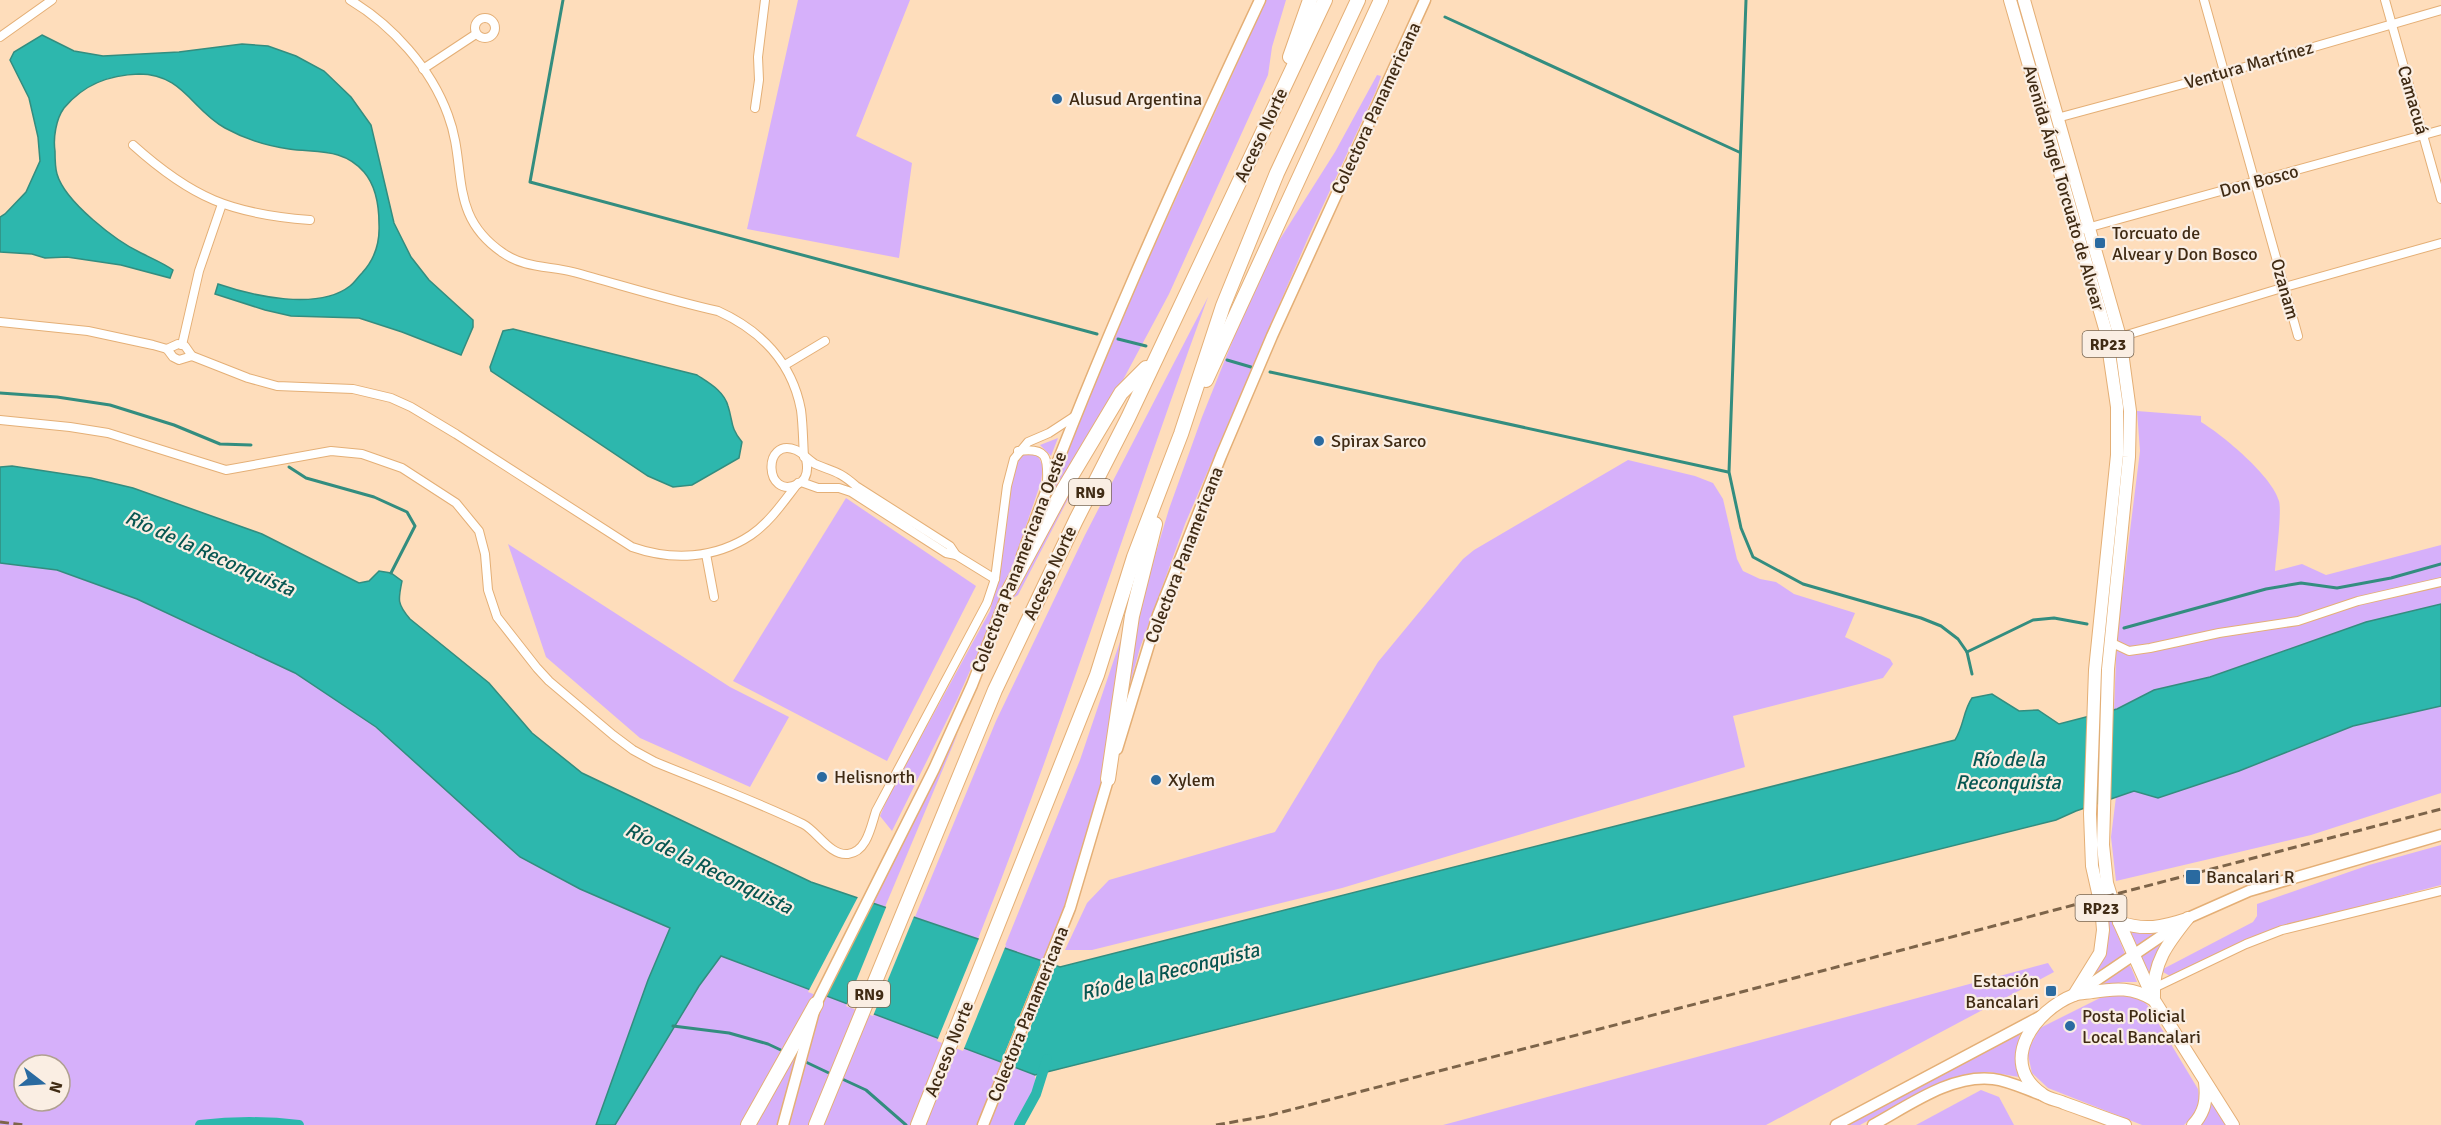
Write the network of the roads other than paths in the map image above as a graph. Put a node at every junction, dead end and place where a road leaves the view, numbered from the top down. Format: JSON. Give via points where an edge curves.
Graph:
{"nodes":[{"id":1,"x":52,"y":0,"type":"edge"},
{"id":2,"x":350,"y":0,"type":"edge"},
{"id":3,"x":765,"y":0,"type":"edge"},
{"id":4,"x":1260,"y":0,"type":"edge"},
{"id":5,"x":1310,"y":0,"type":"edge"},
{"id":6,"x":1325,"y":0,"type":"edge"},
{"id":7,"x":1358,"y":0,"type":"edge"},
{"id":8,"x":1381,"y":0,"type":"edge"},
{"id":9,"x":1425,"y":0,"type":"edge"},
{"id":10,"x":2010,"y":0,"type":"edge"},
{"id":11,"x":2024,"y":0,"type":"edge"},
{"id":12,"x":2204,"y":0,"type":"edge"},
{"id":13,"x":2385,"y":0,"type":"edge"},
{"id":14,"x":2441,"y":10,"type":"edge"},
{"id":15,"x":2392,"y":25,"type":"junction"},
{"id":16,"x":476,"y":34,"type":"dead end"},
{"id":17,"x":0,"y":37,"type":"edge"},
{"id":18,"x":423,"y":69,"type":"junction"},
{"id":19,"x":2223,"y":73,"type":"junction"},
{"id":20,"x":755,"y":108,"type":"dead end"},
{"id":21,"x":2057,"y":118,"type":"junction"},
{"id":22,"x":1268,"y":124,"type":"junction"},
{"id":23,"x":2441,"y":130,"type":"edge"},
{"id":24,"x":2423,"y":135,"type":"junction"},
{"id":25,"x":133,"y":145,"type":"dead end"},
{"id":26,"x":2255,"y":183,"type":"junction"},
{"id":27,"x":2441,"y":199,"type":"edge"},
{"id":28,"x":222,"y":204,"type":"junction"},
{"id":29,"x":310,"y":220,"type":"dead end"},
{"id":30,"x":2082,"y":229,"type":"junction"},
{"id":31,"x":2441,"y":243,"type":"edge"},
{"id":32,"x":2285,"y":287,"type":"junction"},
{"id":33,"x":0,"y":322,"type":"edge"},
{"id":34,"x":2298,"y":336,"type":"dead end"},
{"id":35,"x":2120,"y":337,"type":"junction"},
{"id":36,"x":825,"y":341,"type":"dead end"},
{"id":37,"x":182,"y":345,"type":"junction"},
{"id":38,"x":167,"y":349,"type":"junction"},
{"id":39,"x":192,"y":356,"type":"junction"},
{"id":40,"x":1153,"y":362,"type":"junction"},
{"id":41,"x":785,"y":365,"type":"junction"},
{"id":42,"x":1075,"y":416,"type":"junction"},
{"id":43,"x":0,"y":420,"type":"edge"},
{"id":44,"x":802,"y":432,"type":"junction"},
{"id":45,"x":1180,"y":434,"type":"junction"},
{"id":46,"x":786,"y":449,"type":"junction"},
{"id":47,"x":1018,"y":451,"type":"junction"},
{"id":48,"x":805,"y":458,"type":"junction"},
{"id":49,"x":845,"y":476,"type":"junction"},
{"id":50,"x":778,"y":483,"type":"junction"},
{"id":51,"x":800,"y":483,"type":"junction"},
{"id":52,"x":839,"y":488,"type":"junction"},
{"id":53,"x":1047,"y":488,"type":"junction"},
{"id":54,"x":780,"y":507,"type":"junction"},
{"id":55,"x":706,"y":554,"type":"junction"},
{"id":56,"x":956,"y":555,"type":"junction"},
{"id":57,"x":995,"y":579,"type":"junction"},
{"id":58,"x":2441,"y":582,"type":"edge"},
{"id":59,"x":1010,"y":590,"type":"junction"},
{"id":60,"x":714,"y":597,"type":"dead end"},
{"id":61,"x":2110,"y":642,"type":"junction"},
{"id":62,"x":1108,"y":779,"type":"junction"},
{"id":63,"x":2441,"y":835,"type":"edge"},
{"id":64,"x":2441,"y":891,"type":"edge"},
{"id":65,"x":2188,"y":918,"type":"junction"},
{"id":66,"x":2119,"y":922,"type":"junction"},
{"id":67,"x":2133,"y":957,"type":"junction"},
{"id":68,"x":2154,"y":994,"type":"junction"},
{"id":69,"x":2074,"y":995,"type":"junction"},
{"id":70,"x":816,"y":1004,"type":"junction"},
{"id":71,"x":2043,"y":1014,"type":"junction"},
{"id":72,"x":2204,"y":1077,"type":"junction"},
{"id":73,"x":2043,"y":1095,"type":"junction"},
{"id":74,"x":748,"y":1125,"type":"edge"},
{"id":75,"x":783,"y":1125,"type":"edge"},
{"id":76,"x":816,"y":1125,"type":"edge"},
{"id":77,"x":918,"y":1125,"type":"edge"},
{"id":78,"x":983,"y":1125,"type":"edge"},
{"id":79,"x":1836,"y":1125,"type":"edge"},
{"id":80,"x":1873,"y":1125,"type":"edge"},
{"id":81,"x":2125,"y":1125,"type":"edge"},
{"id":82,"x":2193,"y":1125,"type":"edge"},
{"id":83,"x":2233,"y":1125,"type":"edge"}],
"edges":[{"from":1,"to":17,"type":"street"},
{"from":2,"to":18,"type":"street","via":[[392,32]]},
{"from":3,"to":20,"type":"street"},
{"from":4,"to":42,"type":"main road","name":"Colectora Panamericana Oeste","via":[[1141,259]]},
{"from":5,"to":22,"type":"highway"},
{"from":6,"to":22,"type":"highway","name":"Acceso Norte","number":"RN9"},
{"from":7,"to":45,"type":"highway","name":"Acceso Norte","via":[[1277,173],[1223,306]]},
{"from":8,"to":45,"type":"highway"},
{"from":9,"to":62,"type":"main road","name":"Colectora Panamericana","via":[[1221,456],[1158,615]]},
{"from":10,"to":30,"type":"main road","name":"Avenida Ángel Torcuato de Alvear","number":"RP23"},
{"from":11,"to":21,"type":"main road","name":"Avenida Ángel Torcuato de Alvear","number":"RP23"},
{"from":12,"to":19,"type":"street","name":"Ozanam"},
{"from":13,"to":15,"type":"street","name":"Camacuá"},
{"from":14,"to":15,"type":"street","name":"Ventura Martínez"},
{"from":15,"to":19,"type":"street","name":"Ventura Martínez"},
{"from":15,"to":24,"type":"street","name":"Camacuá"},
{"from":16,"to":18,"type":"street"},
{"from":18,"to":41,"type":"street","via":[[449,117],[464,204],[492,244],[510,258],[535,266],[569,271],[718,311],[757,334]]},
{"from":19,"to":21,"type":"street","name":"Ventura Martínez"},
{"from":19,"to":26,"type":"street","name":"Ozanam"},
{"from":21,"to":30,"type":"main road","name":"Avenida Ángel Torcuato de Alvear","number":"RP23"},
{"from":22,"to":40,"type":"highway","name":"Acceso Norte","number":"RN9"},
{"from":23,"to":24,"type":"street","name":"Don Bosco"},
{"from":24,"to":26,"type":"street","name":"Don Bosco"},
{"from":24,"to":27,"type":"street","name":"Camacuá"},
{"from":25,"to":28,"type":"street","via":[[180,183]]},
{"from":26,"to":30,"type":"street","name":"Don Bosco"},
{"from":26,"to":32,"type":"street","name":"Ozanam"},
{"from":28,"to":29,"type":"street","via":[[264,216]]},
{"from":28,"to":37,"type":"street","via":[[199,271]]},
{"from":30,"to":35,"type":"main road","name":"Avenida Ángel Torcuato de Alvear","number":"RP23"},
{"from":30,"to":69,"type":"main road","name":"Avenida Ángel Torcuato de Alvear","number":"RP23","via":[[2106,332],[2117,407],[2117,455],[2093,701],[2092,866],[2103,930],[2100,953]]},
{"from":31,"to":32,"type":"street"},
{"from":32,"to":34,"type":"street","name":"Ozanam"},
{"from":32,"to":35,"type":"street"},
{"from":33,"to":38,"type":"street","via":[[87,331]]},
{"from":35,"to":61,"type":"main road","name":"Avenida Ángel Torcuato de Alvear","number":"RP23","via":[[2130,435]]},
{"from":36,"to":41,"type":"street"},
{"from":37,"to":38,"type":"street"},
{"from":37,"to":39,"type":"street"},
{"from":38,"to":39,"type":"street","via":[[179,360]]},
{"from":39,"to":55,"type":"street","via":[[277,386],[353,389],[391,398],[448,429],[632,547],[673,556]]},
{"from":40,"to":59,"type":"highway","via":[[1121,393]]},
{"from":40,"to":76,"type":"highway","name":"Acceso Norte","number":"RN9","via":[[995,690]]},
{"from":41,"to":44,"type":"street","via":[[801,410]]},
{"from":42,"to":47,"type":"street"},
{"from":42,"to":53,"type":"main road","name":"Colectora Panamericana Oeste"},
{"from":43,"to":57,"type":"street","via":[[108,433],[226,470],[332,451],[362,454],[402,468],[456,503],[479,531],[488,590],[497,617],[543,675],[574,703],[633,750],[803,825],[841,854],[856,852],[863,845],[882,801],[982,616]]},
{"from":44,"to":46,"type":"street","via":[[797,442]]},
{"from":44,"to":48,"type":"street"},
{"from":45,"to":62,"type":"highway","via":[[1132,616]]},
{"from":45,"to":77,"type":"highway","name":"Acceso Norte","via":[[1134,557],[1097,675]]},
{"from":46,"to":48,"type":"street","via":[[796,450]]},
{"from":46,"to":50,"type":"street","via":[[775,455],[770,466]]},
{"from":47,"to":53,"type":"street","via":[[1043,454],[1048,464]]},
{"from":47,"to":57,"type":"street","via":[[1008,475]]},
{"from":48,"to":49,"type":"street"},
{"from":48,"to":51,"type":"street","via":[[808,467]]},
{"from":49,"to":52,"type":"street"},
{"from":49,"to":56,"type":"street","via":[[950,546]]},
{"from":50,"to":51,"type":"street"},
{"from":50,"to":54,"type":"street"},
{"from":51,"to":52,"type":"street"},
{"from":51,"to":54,"type":"street"},
{"from":52,"to":56,"type":"street","via":[[946,553]]},
{"from":53,"to":59,"type":"main road","name":"Colectora Panamericana Oeste"},
{"from":54,"to":55,"type":"street","via":[[753,534]]},
{"from":55,"to":60,"type":"street"},
{"from":56,"to":57,"type":"street"},
{"from":58,"to":61,"type":"street","via":[[2358,601],[2298,621],[2150,648],[2129,651]]},
{"from":59,"to":70,"type":"main road","name":"Colectora Panamericana Oeste","via":[[959,715]]},
{"from":61,"to":66,"type":"main road","name":"Avenida Ángel Torcuato de Alvear","number":"RP23","via":[[2103,812],[2105,865]]},
{"from":62,"to":78,"type":"main road","name":"Colectora Panamericana","via":[[1082,873],[1056,945]]},
{"from":63,"to":65,"type":"main road","via":[[2249,891]]},
{"from":64,"to":68,"type":"street","via":[[2282,930],[2246,944]]},
{"from":65,"to":66,"type":"main road","via":[[2151,928]]},
{"from":65,"to":67,"type":"main road"},
{"from":65,"to":68,"type":"main road","via":[[2162,953],[2155,973]]},
{"from":66,"to":67,"type":"main road","number":"RP23"},
{"from":67,"to":68,"type":"main road","number":"RP23"},
{"from":67,"to":69,"type":"main road"},
{"from":68,"to":69,"type":"main road","via":[[2125,989]]},
{"from":68,"to":72,"type":"main road","number":"RP23"},
{"from":69,"to":71,"type":"main road","number":"RP23"},
{"from":70,"to":74,"type":"highway"},
{"from":70,"to":75,"type":"main road","name":"Colectora Panamericana Oeste"},
{"from":71,"to":73,"type":"main road","number":"RP23","via":[[2022,1051],[2029,1081]]},
{"from":71,"to":79,"type":"main road"},
{"from":72,"to":82,"type":"main road","via":[[2206,1102]]},
{"from":72,"to":83,"type":"main road","number":"RP23"},
{"from":73,"to":80,"type":"main road","via":[[1996,1080],[1965,1081],[1940,1089]]},
{"from":73,"to":81,"type":"main road"}]}
